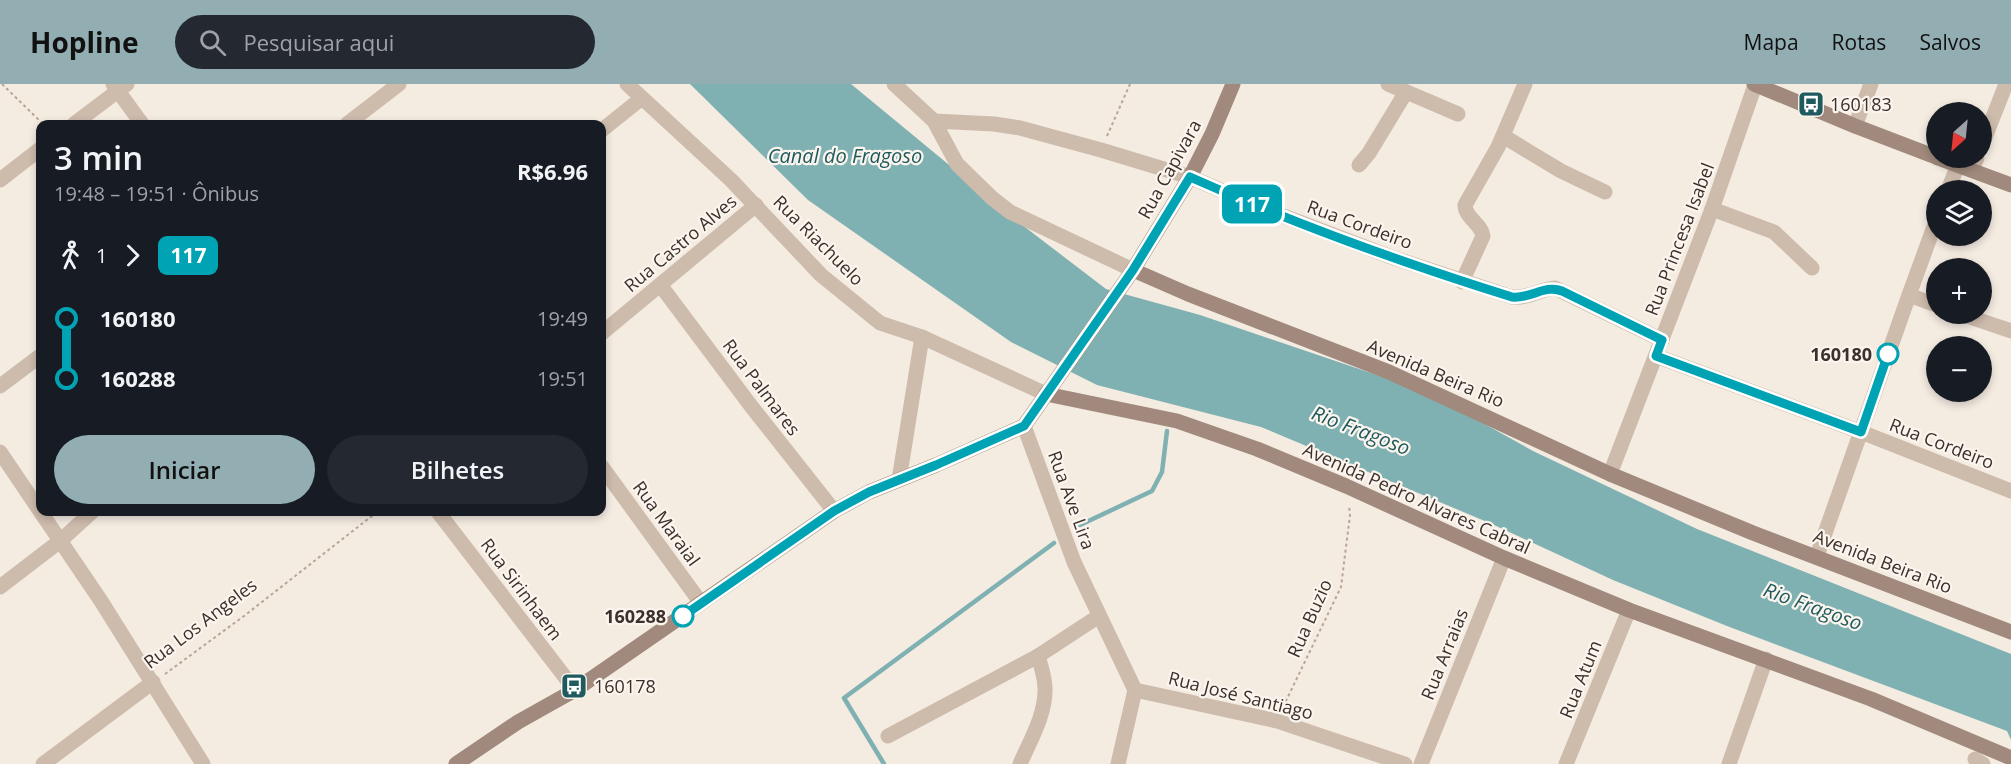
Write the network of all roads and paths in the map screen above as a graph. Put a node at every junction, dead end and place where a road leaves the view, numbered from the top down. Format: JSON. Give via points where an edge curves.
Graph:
{"nodes":[{"id":1,"x":2,"y":84,"type":"edge"},
{"id":2,"x":399,"y":84,"type":"edge"},
{"id":3,"x":627,"y":84,"type":"edge"},
{"id":4,"x":894,"y":84,"type":"edge"},
{"id":5,"x":1130,"y":84,"type":"edge"},
{"id":6,"x":1233,"y":84,"type":"edge"},
{"id":7,"x":1388,"y":84,"type":"edge"},
{"id":8,"x":1526,"y":84,"type":"edge"},
{"id":9,"x":1754,"y":84,"type":"edge"},
{"id":10,"x":1871,"y":84,"type":"edge"},
{"id":11,"x":2006,"y":84,"type":"edge"},
{"id":12,"x":119,"y":87,"type":"edge"},
{"id":13,"x":1406,"y":92,"type":"junction"},
{"id":14,"x":642,"y":98,"type":"junction"},
{"id":15,"x":1458,"y":114,"type":"dead end"},
{"id":16,"x":39,"y":120,"type":"edge"},
{"id":17,"x":79,"y":120,"type":"edge"},
{"id":18,"x":140,"y":120,"type":"edge"},
{"id":19,"x":352,"y":120,"type":"edge"},
{"id":20,"x":1992,"y":120,"type":"edge"},
{"id":21,"x":934,"y":121,"type":"junction"},
{"id":22,"x":1856,"y":126,"type":"junction"},
{"id":23,"x":606,"y":127,"type":"edge"},
{"id":24,"x":1503,"y":136,"type":"junction"},
{"id":25,"x":1101,"y":150,"type":"junction"},
{"id":26,"x":36,"y":152,"type":"edge"},
{"id":27,"x":1926,"y":153,"type":"edge"},
{"id":28,"x":1359,"y":165,"type":"dead end"},
{"id":29,"x":1966,"y":168,"type":"edge"},
{"id":30,"x":1977,"y":168,"type":"edge"},
{"id":31,"x":1190,"y":177,"type":"junction"},
{"id":32,"x":0,"y":180,"type":"edge"},
{"id":33,"x":1956,"y":180,"type":"edge"},
{"id":34,"x":2011,"y":185,"type":"edge"},
{"id":35,"x":1605,"y":192,"type":"dead end"},
{"id":36,"x":756,"y":205,"type":"junction"},
{"id":37,"x":1713,"y":209,"type":"junction"},
{"id":38,"x":1927,"y":246,"type":"edge"},
{"id":39,"x":1812,"y":268,"type":"dead end"},
{"id":40,"x":1133,"y":270,"type":"junction"},
{"id":41,"x":1462,"y":282,"type":"junction"},
{"id":42,"x":661,"y":286,"type":"junction"},
{"id":43,"x":1909,"y":295,"type":"junction"},
{"id":44,"x":1926,"y":301,"type":"edge"},
{"id":45,"x":1989,"y":324,"type":"edge"},
{"id":46,"x":606,"y":330,"type":"edge"},
{"id":47,"x":2011,"y":332,"type":"edge"},
{"id":48,"x":922,"y":337,"type":"junction"},
{"id":49,"x":1662,"y":340,"type":"junction"},
{"id":50,"x":1656,"y":356,"type":"junction"},
{"id":51,"x":36,"y":360,"type":"edge"},
{"id":52,"x":0,"y":386,"type":"edge"},
{"id":53,"x":1049,"y":388,"type":"junction"},
{"id":54,"x":1024,"y":426,"type":"junction"},
{"id":55,"x":1861,"y":432,"type":"junction"},
{"id":56,"x":0,"y":452,"type":"edge"},
{"id":57,"x":606,"y":472,"type":"edge"},
{"id":58,"x":1610,"y":474,"type":"junction"},
{"id":59,"x":899,"y":480,"type":"junction"},
{"id":60,"x":1346,"y":486,"type":"junction"},
{"id":61,"x":2011,"y":491,"type":"edge"},
{"id":62,"x":36,"y":505,"type":"edge"},
{"id":63,"x":834,"y":511,"type":"junction"},
{"id":64,"x":43,"y":516,"type":"edge"},
{"id":65,"x":88,"y":516,"type":"edge"},
{"id":66,"x":372,"y":516,"type":"edge"},
{"id":67,"x":441,"y":516,"type":"edge"},
{"id":68,"x":60,"y":541,"type":"junction"},
{"id":69,"x":1817,"y":556,"type":"junction"},
{"id":70,"x":1504,"y":558,"type":"junction"},
{"id":71,"x":0,"y":587,"type":"edge"},
{"id":72,"x":701,"y":603,"type":"junction"},
{"id":73,"x":1629,"y":610,"type":"junction"},
{"id":74,"x":1099,"y":616,"type":"junction"},
{"id":75,"x":2011,"y":632,"type":"edge"},
{"id":76,"x":1038,"y":656,"type":"junction"},
{"id":77,"x":1766,"y":659,"type":"junction"},
{"id":78,"x":153,"y":682,"type":"junction"},
{"id":79,"x":575,"y":690,"type":"junction"},
{"id":80,"x":1135,"y":690,"type":"junction"},
{"id":81,"x":1277,"y":721,"type":"junction"},
{"id":82,"x":888,"y":736,"type":"dead end"},
{"id":83,"x":2011,"y":759,"type":"edge"},
{"id":84,"x":461,"y":762,"type":"edge"},
{"id":85,"x":43,"y":764,"type":"edge"},
{"id":86,"x":203,"y":764,"type":"edge"},
{"id":87,"x":1020,"y":764,"type":"edge"},
{"id":88,"x":1118,"y":764,"type":"edge"},
{"id":89,"x":1405,"y":764,"type":"edge"},
{"id":90,"x":1421,"y":764,"type":"edge"},
{"id":91,"x":1566,"y":764,"type":"edge"},
{"id":92,"x":1729,"y":764,"type":"edge"}],
"edges":[{"from":1,"to":16,"type":"path"},
{"from":2,"to":19,"type":"street"},
{"from":3,"to":14,"type":"street","name":"Rua Riachuelo"},
{"from":4,"to":21,"type":"street","name":"Avenida Beira Rio"},
{"from":5,"to":25,"type":"path"},
{"from":6,"to":31,"type":"main road","name":"Rua Capivara"},
{"from":7,"to":13,"type":"street"},
{"from":8,"to":24,"type":"street"},
{"from":9,"to":22,"type":"main road"},
{"from":9,"to":37,"type":"street","name":"Rua Princesa Isabel"},
{"from":10,"to":22,"type":"street"},
{"from":11,"to":20,"type":"street"},
{"from":12,"to":17,"type":"street"},
{"from":12,"to":18,"type":"street"},
{"from":13,"to":15,"type":"street"},
{"from":13,"to":28,"type":"street"},
{"from":14,"to":23,"type":"street"},
{"from":14,"to":36,"type":"street","name":"Rua Riachuelo"},
{"from":21,"to":25,"type":"street","name":"Rua Cordeiro","via":[[1020,128]]},
{"from":21,"to":40,"type":"street","name":"Avenida Beira Rio","via":[[957,164],[1010,212]]},
{"from":22,"to":27,"type":"main road"},
{"from":24,"to":35,"type":"street"},
{"from":24,"to":41,"type":"street","via":[[1465,205],[1465,212],[1483,236]]},
{"from":25,"to":31,"type":"street","name":"Rua Cordeiro"},
{"from":26,"to":32,"type":"street"},
{"from":29,"to":33,"type":"street"},
{"from":30,"to":34,"type":"main road"},
{"from":31,"to":40,"type":"main road","name":"Rua Capivara"},
{"from":31,"to":41,"type":"street","name":"Rua Cordeiro","via":[[1255,206]]},
{"from":36,"to":42,"type":"street","name":"Rua Castro Alves"},
{"from":36,"to":48,"type":"street","name":"Rua Riachuelo","via":[[838,291],[880,323]]},
{"from":37,"to":39,"type":"street","via":[[1774,232]]},
{"from":37,"to":49,"type":"street","name":"Rua Princesa Isabel"},
{"from":38,"to":43,"type":"street"},
{"from":40,"to":53,"type":"main road"},
{"from":40,"to":58,"type":"main road","name":"Avenida Beira Rio","via":[[1389,372]]},
{"from":41,"to":49,"type":"street","name":"Rua Cordeiro","via":[[1521,298],[1556,288]]},
{"from":42,"to":46,"type":"street","name":"Rua Castro Alves"},
{"from":42,"to":63,"type":"street","name":"Rua Palmares"},
{"from":43,"to":44,"type":"street"},
{"from":43,"to":55,"type":"street"},
{"from":45,"to":47,"type":"street"},
{"from":48,"to":53,"type":"street","name":"Rua Riachuelo"},
{"from":48,"to":59,"type":"street"},
{"from":49,"to":50,"type":"street","name":"Rua Princesa Isabel"},
{"from":50,"to":55,"type":"street","name":"Rua Cordeiro"},
{"from":50,"to":58,"type":"street","name":"Rua Princesa Isabel"},
{"from":51,"to":52,"type":"street"},
{"from":53,"to":54,"type":"main road"},
{"from":53,"to":60,"type":"main road","name":"Avenida Pedro Alvares Cabral","via":[[1177,421]]},
{"from":54,"to":59,"type":"main road"},
{"from":54,"to":74,"type":"street","name":"Rua Ave Lira","via":[[1063,536]]},
{"from":55,"to":61,"type":"street","name":"Rua Cordeiro"},
{"from":55,"to":69,"type":"street"},
{"from":56,"to":62,"type":"street"},
{"from":57,"to":72,"type":"street","name":"Rua Maraial"},
{"from":58,"to":69,"type":"main road","name":"Avenida Beira Rio"},
{"from":59,"to":63,"type":"main road"},
{"from":60,"to":70,"type":"main road","name":"Avenida Pedro Alvares Cabral"},
{"from":60,"to":81,"type":"path","name":"Rua Buzio","via":[[1350,515],[1341,587]]},
{"from":63,"to":72,"type":"main road"},
{"from":64,"to":68,"type":"street"},
{"from":65,"to":68,"type":"street"},
{"from":66,"to":78,"type":"path","name":"Rua Los Angeles"},
{"from":67,"to":79,"type":"street","name":"Rua Sirinhaem"},
{"from":68,"to":71,"type":"street"},
{"from":68,"to":78,"type":"street"},
{"from":69,"to":75,"type":"main road","name":"Avenida Beira Rio"},
{"from":70,"to":73,"type":"main road","name":"Avenida Pedro Alvares Cabral"},
{"from":70,"to":90,"type":"street","name":"Rua Arraias"},
{"from":72,"to":79,"type":"main road"},
{"from":73,"to":77,"type":"main road","name":"Avenida Pedro Alvares Cabral"},
{"from":73,"to":91,"type":"street","name":"Rua Atum"},
{"from":74,"to":76,"type":"street"},
{"from":74,"to":80,"type":"street","name":"Rua Ave Lira"},
{"from":76,"to":82,"type":"street"},
{"from":76,"to":87,"type":"street","via":[[1046,689]]},
{"from":77,"to":83,"type":"main road","name":"Avenida Pedro Alvares Cabral"},
{"from":77,"to":92,"type":"street"},
{"from":78,"to":85,"type":"street","name":"Rua Los Angeles"},
{"from":78,"to":86,"type":"street"},
{"from":79,"to":84,"type":"main road","via":[[518,722]]},
{"from":80,"to":81,"type":"street","name":"Rua José Santiago"},
{"from":80,"to":88,"type":"street"},
{"from":81,"to":89,"type":"street","name":"Rua José Santiago"}]}
